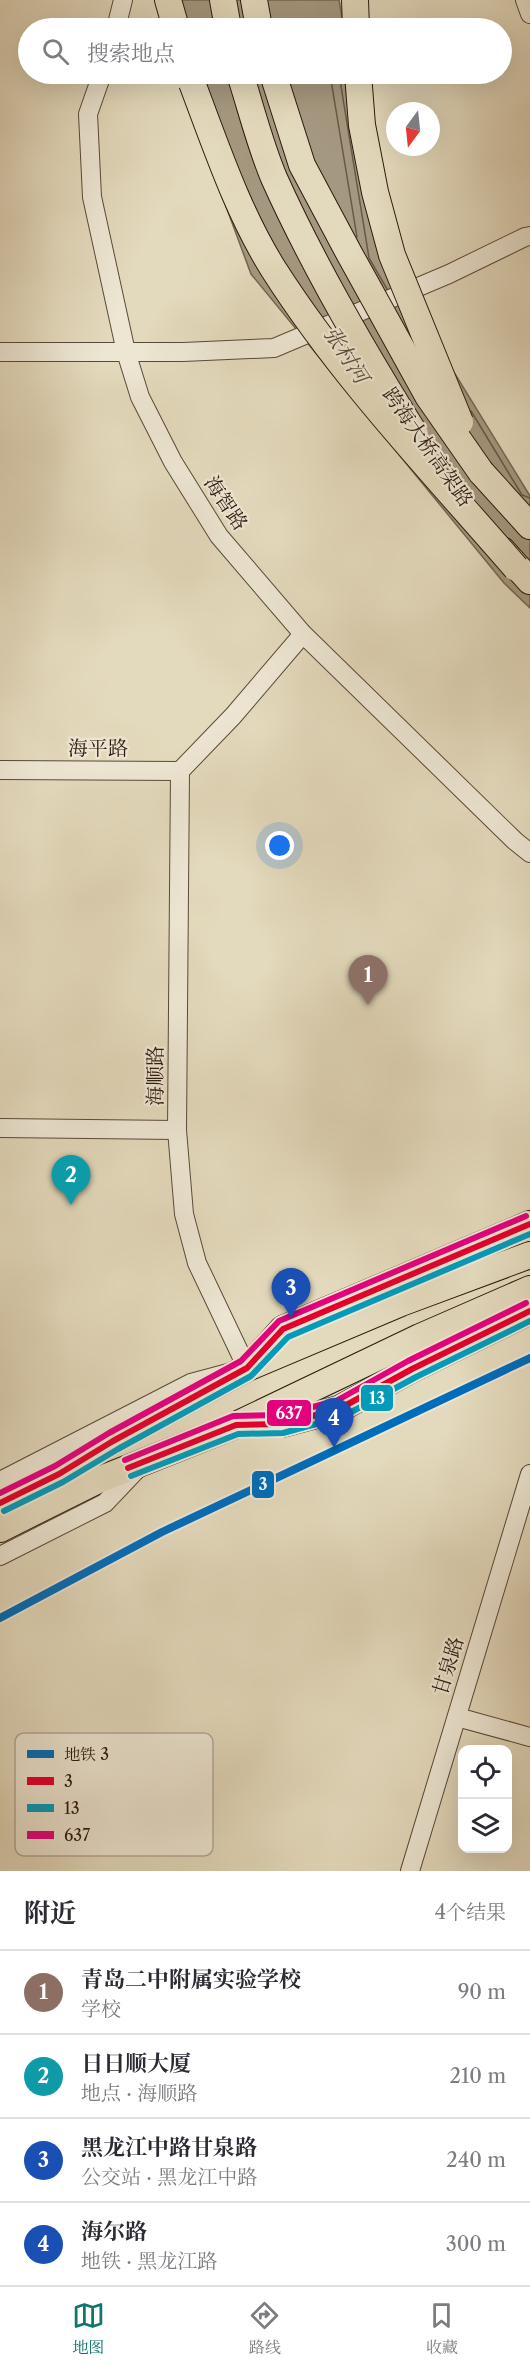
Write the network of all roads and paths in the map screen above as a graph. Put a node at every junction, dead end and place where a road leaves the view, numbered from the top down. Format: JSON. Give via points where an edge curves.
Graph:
{"nodes":[{"id":1,"x":123,"y":0,"type":"edge"},
{"id":2,"x":168,"y":0,"type":"edge"},
{"id":3,"x":223,"y":0,"type":"edge"},
{"id":4,"x":254,"y":0,"type":"edge"},
{"id":5,"x":355,"y":0,"type":"edge"},
{"id":6,"x":525,"y":0,"type":"edge"},
{"id":7,"x":530,"y":14,"type":"edge"},
{"id":8,"x":118,"y":18,"type":"edge"},
{"id":9,"x":173,"y":18,"type":"edge"},
{"id":10,"x":226,"y":18,"type":"edge"},
{"id":11,"x":257,"y":18,"type":"edge"},
{"id":12,"x":356,"y":18,"type":"edge"},
{"id":13,"x":98,"y":84,"type":"edge"},
{"id":14,"x":193,"y":84,"type":"edge"},
{"id":15,"x":243,"y":84,"type":"edge"},
{"id":16,"x":276,"y":84,"type":"edge"},
{"id":17,"x":359,"y":84,"type":"edge"},
{"id":18,"x":528,"y":237,"type":"edge"},
{"id":19,"x":0,"y":352,"type":"edge"},
{"id":20,"x":126,"y":352,"type":"junction"},
{"id":21,"x":481,"y":472,"type":"junction"},
{"id":22,"x":530,"y":526,"type":"edge"},
{"id":23,"x":523,"y":574,"type":"edge"},
{"id":24,"x":303,"y":634,"type":"junction"},
{"id":25,"x":0,"y":758,"type":"edge"},
{"id":26,"x":185,"y":765,"type":"junction"},
{"id":27,"x":0,"y":770,"type":"edge"},
{"id":28,"x":530,"y":853,"type":"edge"},
{"id":29,"x":0,"y":1128,"type":"edge"},
{"id":30,"x":177,"y":1130,"type":"junction"},
{"id":31,"x":530,"y":1224,"type":"edge"},
{"id":32,"x":530,"y":1255,"type":"edge"},
{"id":33,"x":530,"y":1289,"type":"edge"},
{"id":34,"x":530,"y":1311,"type":"edge"},
{"id":35,"x":247,"y":1368,"type":"junction"},
{"id":36,"x":236,"y":1425,"type":"junction"},
{"id":37,"x":143,"y":1462,"type":"junction"},
{"id":38,"x":530,"y":1474,"type":"edge"},
{"id":39,"x":0,"y":1482,"type":"edge"},
{"id":40,"x":0,"y":1503,"type":"edge"},
{"id":41,"x":0,"y":1529,"type":"edge"},
{"id":42,"x":0,"y":1556,"type":"edge"},
{"id":43,"x":456,"y":1716,"type":"junction"},
{"id":44,"x":530,"y":1737,"type":"edge"},
{"id":45,"x":410,"y":1871,"type":"edge"}],
"edges":[{"from":1,"to":8,"type":"street"},
{"from":2,"to":9,"type":"highway"},
{"from":3,"to":10,"type":"highway"},
{"from":4,"to":11,"type":"highway"},
{"from":5,"to":12,"type":"highway"},
{"from":6,"to":7,"type":"street"},
{"from":13,"to":20,"type":"street","name":"海智路","via":[[88,114],[92,197]]},
{"from":14,"to":23,"type":"highway","bridge":true,"via":[[237,200],[274,269],[348,374]]},
{"from":15,"to":23,"type":"highway","name":"跨海大桥高架路","bridge":true,"via":[[273,176],[367,358],[423,447]]},
{"from":16,"to":21,"type":"highway","name":"跨海大桥高架路","bridge":true,"via":[[302,165],[428,396]]},
{"from":17,"to":21,"type":"highway","bridge":true,"via":[[375,192],[392,255]]},
{"from":18,"to":20,"type":"street","bridge":true,"via":[[274,348]]},
{"from":19,"to":20,"type":"street"},
{"from":20,"to":24,"type":"street","name":"海智路","via":[[140,397],[172,462],[219,536]]},
{"from":21,"to":22,"type":"highway","name":"跨海大桥高架路"},
{"from":24,"to":26,"type":"street"},
{"from":24,"to":28,"type":"street","name":"海智路"},
{"from":25,"to":26,"type":"street","name":"海平路"},
{"from":26,"to":27,"type":"street","name":"海平路"},
{"from":26,"to":30,"type":"street","name":"海顺路"},
{"from":29,"to":30,"type":"street"},
{"from":30,"to":35,"type":"street","name":"海顺路","via":[[184,1214],[197,1263]]},
{"from":31,"to":35,"type":"highway","via":[[283,1329]]},
{"from":32,"to":35,"type":"highway"},
{"from":33,"to":36,"type":"highway"},
{"from":34,"to":36,"type":"highway","via":[[339,1409],[282,1424]]},
{"from":35,"to":39,"type":"street","via":[[191,1383]]},
{"from":35,"to":40,"type":"highway","via":[[60,1474]]},
{"from":36,"to":37,"type":"highway"},
{"from":37,"to":41,"type":"highway"},
{"from":37,"to":42,"type":"street","via":[[105,1503]]},
{"from":38,"to":43,"type":"street","name":"甘泉路"},
{"from":43,"to":44,"type":"street"},
{"from":43,"to":45,"type":"street","name":"甘泉路"}]}
